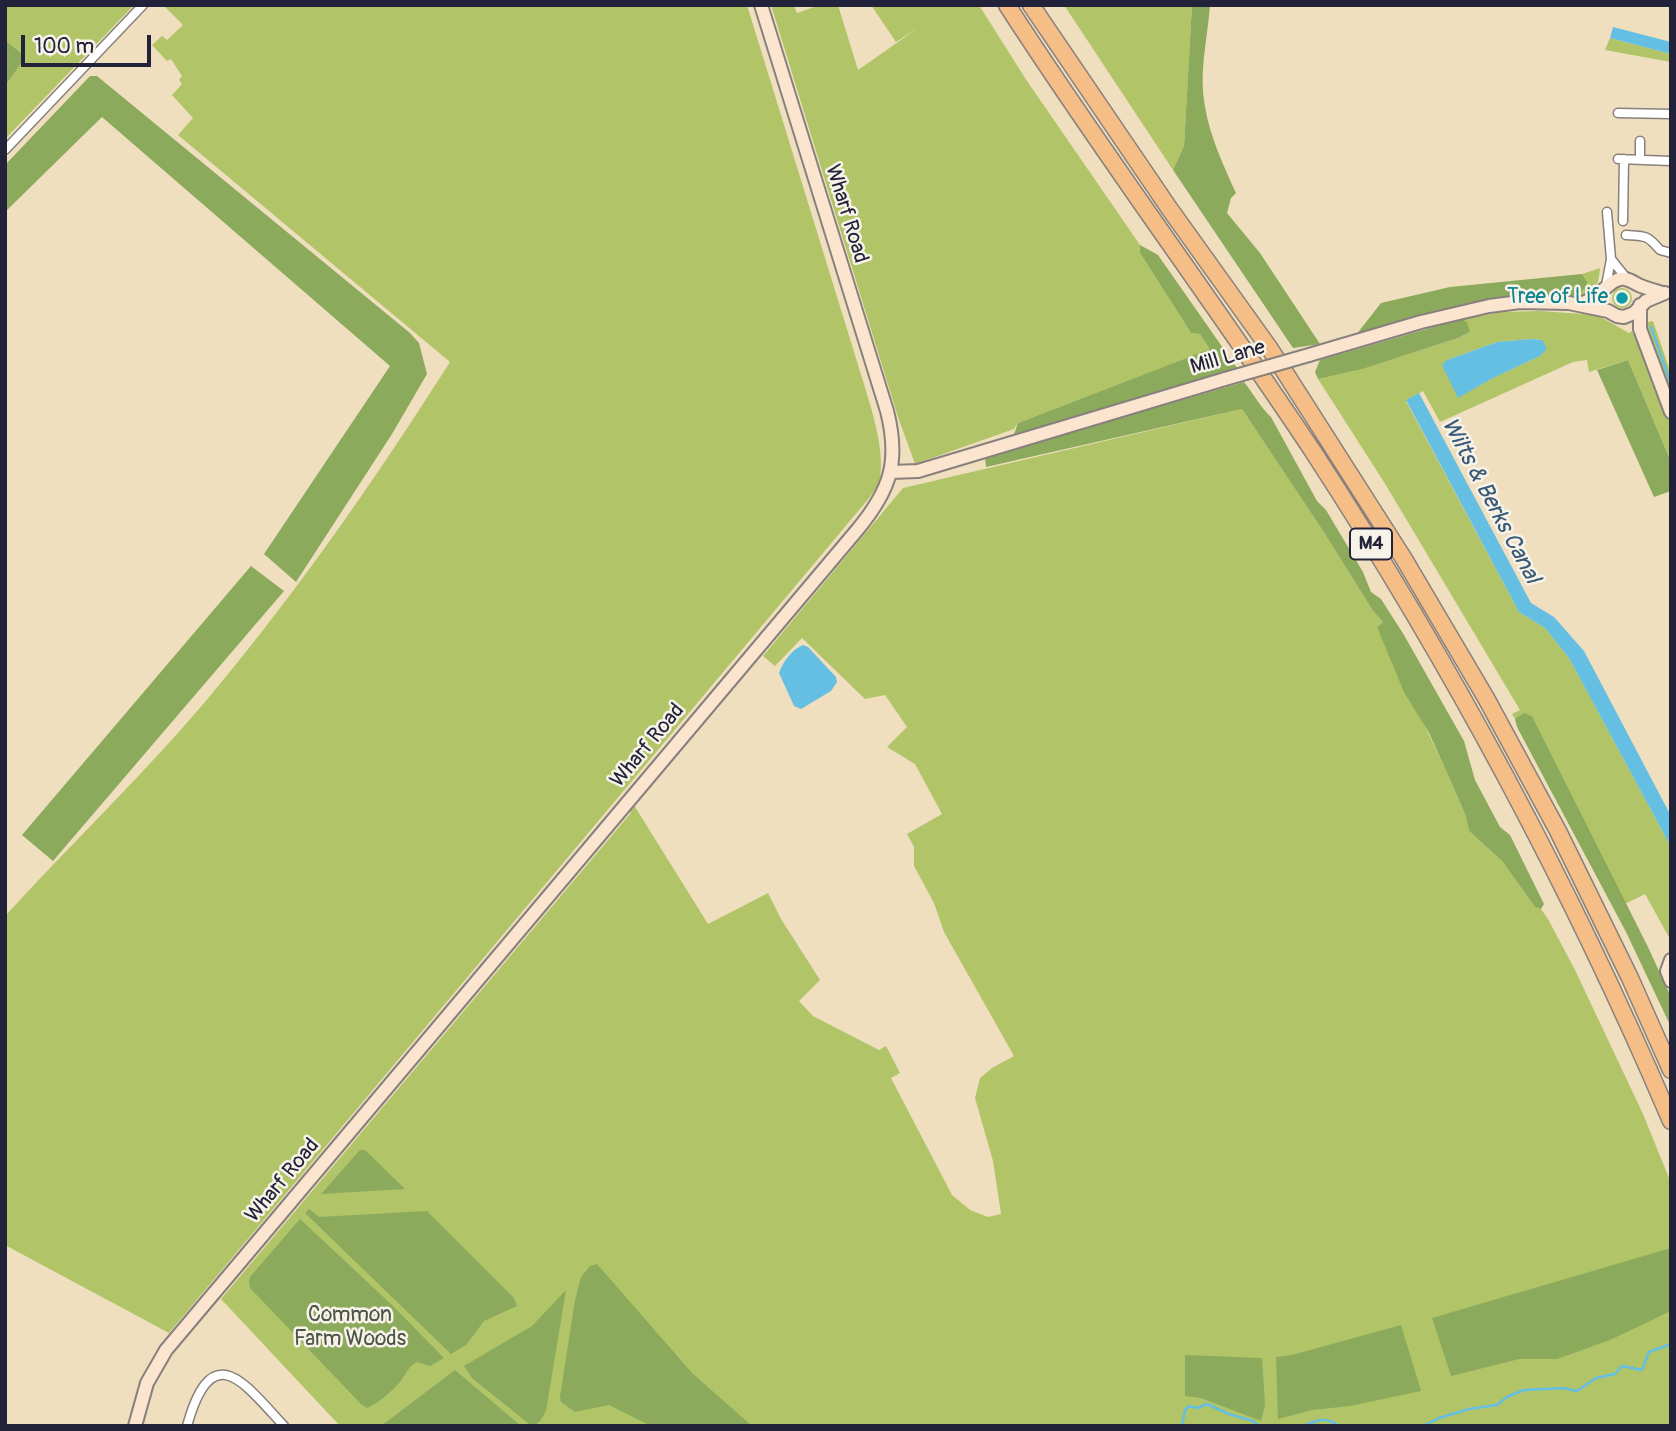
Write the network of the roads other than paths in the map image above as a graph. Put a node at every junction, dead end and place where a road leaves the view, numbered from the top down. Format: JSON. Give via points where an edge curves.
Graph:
{"nodes":[{"id":1,"x":143,"y":5,"type":"edge"},
{"id":2,"x":761,"y":5,"type":"edge"},
{"id":3,"x":1007,"y":5,"type":"edge"},
{"id":4,"x":1031,"y":5,"type":"edge"},
{"id":5,"x":1618,"y":113,"type":"dead end"},
{"id":6,"x":1671,"y":114,"type":"edge"},
{"id":7,"x":1640,"y":141,"type":"dead end"},
{"id":8,"x":5,"y":150,"type":"edge"},
{"id":9,"x":1640,"y":160,"type":"junction"},
{"id":10,"x":1671,"y":161,"type":"edge"},
{"id":11,"x":1607,"y":212,"type":"dead end"},
{"id":12,"x":1623,"y":221,"type":"dead end"},
{"id":13,"x":1626,"y":235,"type":"dead end"},
{"id":14,"x":1671,"y":253,"type":"edge"},
{"id":15,"x":1611,"y":258,"type":"junction"},
{"id":16,"x":1632,"y":282,"type":"junction"},
{"id":17,"x":1605,"y":290,"type":"junction"},
{"id":18,"x":1668,"y":293,"type":"edge"},
{"id":19,"x":1579,"y":303,"type":"junction"},
{"id":20,"x":1640,"y":305,"type":"junction"},
{"id":21,"x":1608,"y":310,"type":"junction"},
{"id":22,"x":1621,"y":317,"type":"junction"},
{"id":23,"x":1640,"y":329,"type":"junction"},
{"id":24,"x":1671,"y":412,"type":"edge"},
{"id":25,"x":891,"y":471,"type":"junction"},
{"id":26,"x":1671,"y":1070,"type":"edge"},
{"id":27,"x":1671,"y":1121,"type":"edge"},
{"id":28,"x":135,"y":1426,"type":"edge"},
{"id":29,"x":187,"y":1426,"type":"edge"},
{"id":30,"x":284,"y":1426,"type":"edge"}],
"edges":[{"from":1,"to":8,"type":"street"},
{"from":2,"to":25,"type":"main road","name":"Wharf Road","via":[[883,396],[891,434]]},
{"from":3,"to":27,"type":"highway","number":"M4","via":[[1247,353],[1388,572],[1467,706],[1539,842],[1610,983]]},
{"from":4,"to":26,"type":"highway","number":"M4","via":[[1270,349],[1404,559],[1558,831]]},
{"from":5,"to":6,"type":"street"},
{"from":7,"to":9,"type":"street"},
{"from":9,"to":10,"type":"street"},
{"from":9,"to":12,"type":"street","via":[[1621,159]]},
{"from":11,"to":15,"type":"street"},
{"from":13,"to":14,"type":"street","via":[[1649,237],[1660,250]]},
{"from":15,"to":16,"type":"street"},
{"from":15,"to":17,"type":"street"},
{"from":16,"to":17,"type":"main road","name":"Mill Lane","via":[[1615,280]]},
{"from":16,"to":18,"type":"main road"},
{"from":16,"to":20,"type":"main road","via":[[1642,294]]},
{"from":17,"to":19,"type":"main road","name":"Mill Lane"},
{"from":17,"to":21,"type":"main road"},
{"from":18,"to":20,"type":"main road"},
{"from":19,"to":21,"type":"main road","name":"Mill Lane"},
{"from":19,"to":25,"type":"main road","name":"Mill Lane","bridge":true,"via":[[1482,307],[918,471]]},
{"from":20,"to":22,"type":"main road","via":[[1634,313]]},
{"from":20,"to":23,"type":"main road"},
{"from":21,"to":22,"type":"main road","name":"Mill Lane"},
{"from":22,"to":23,"type":"main road","name":"Mill Lane"},
{"from":23,"to":24,"type":"main road"},
{"from":25,"to":28,"type":"main road","name":"Wharf Road","via":[[885,491],[866,519],[166,1350],[147,1383]]},
{"from":29,"to":30,"type":"street","via":[[204,1386],[225,1375],[240,1380]]}]}
